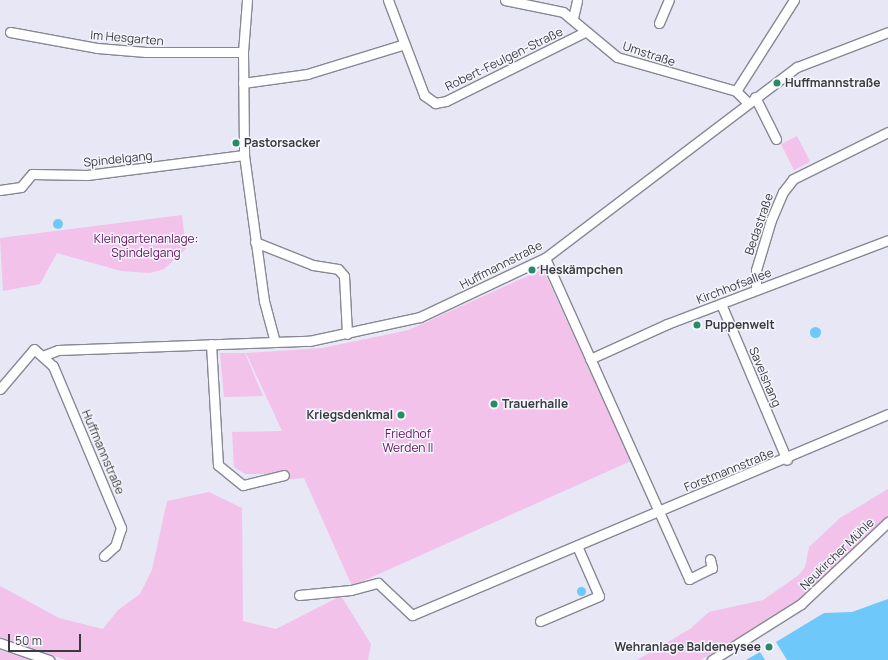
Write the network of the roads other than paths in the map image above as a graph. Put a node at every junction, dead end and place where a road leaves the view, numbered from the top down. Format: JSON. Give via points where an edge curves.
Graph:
{"nodes":[{"id":1,"x":247,"y":0,"type":"edge"},
{"id":2,"x":388,"y":0,"type":"edge"},
{"id":3,"x":505,"y":0,"type":"edge"},
{"id":4,"x":577,"y":0,"type":"edge"},
{"id":5,"x":669,"y":0,"type":"edge"},
{"id":6,"x":794,"y":0,"type":"edge"},
{"id":7,"x":573,"y":18,"type":"junction"},
{"id":8,"x":658,"y":23,"type":"dead end"},
{"id":9,"x":10,"y":32,"type":"dead end"},
{"id":10,"x":585,"y":32,"type":"junction"},
{"id":11,"x":888,"y":32,"type":"edge"},
{"id":12,"x":405,"y":44,"type":"junction"},
{"id":13,"x":243,"y":52,"type":"junction"},
{"id":14,"x":243,"y":83,"type":"junction"},
{"id":15,"x":736,"y":91,"type":"junction"},
{"id":16,"x":752,"y":100,"type":"junction"},
{"id":17,"x":888,"y":132,"type":"edge"},
{"id":18,"x":776,"y":139,"type":"dead end"},
{"id":19,"x":244,"y":155,"type":"junction"},
{"id":20,"x":0,"y":190,"type":"edge"},
{"id":21,"x":888,"y":240,"type":"edge"},
{"id":22,"x":255,"y":242,"type":"junction"},
{"id":23,"x":545,"y":258,"type":"junction"},
{"id":24,"x":756,"y":290,"type":"junction"},
{"id":25,"x":721,"y":304,"type":"junction"},
{"id":26,"x":348,"y":334,"type":"junction"},
{"id":27,"x":275,"y":342,"type":"junction"},
{"id":28,"x":211,"y":344,"type":"junction"},
{"id":29,"x":45,"y":355,"type":"junction"},
{"id":30,"x":590,"y":359,"type":"junction"},
{"id":31,"x":0,"y":388,"type":"edge"},
{"id":32,"x":888,"y":414,"type":"edge"},
{"id":33,"x":787,"y":460,"type":"junction"},
{"id":34,"x":284,"y":475,"type":"dead end"},
{"id":35,"x":659,"y":512,"type":"junction"},
{"id":36,"x":888,"y":522,"type":"edge"},
{"id":37,"x":577,"y":546,"type":"junction"},
{"id":38,"x":104,"y":556,"type":"dead end"},
{"id":39,"x":710,"y":559,"type":"dead end"},
{"id":40,"x":299,"y":595,"type":"dead end"},
{"id":41,"x":540,"y":621,"type":"dead end"},
{"id":42,"x":0,"y":643,"type":"edge"},
{"id":43,"x":49,"y":660,"type":"edge"},
{"id":44,"x":712,"y":660,"type":"edge"}],
"edges":[{"from":1,"to":13,"type":"street"},
{"from":2,"to":12,"type":"street"},
{"from":3,"to":7,"type":"street","name":"Umstraße","via":[[563,12]]},
{"from":4,"to":7,"type":"street"},
{"from":5,"to":8,"type":"street"},
{"from":6,"to":15,"type":"street"},
{"from":7,"to":10,"type":"street","name":"Umstraße"},
{"from":9,"to":13,"type":"street","name":"Im Hesgarten","via":[[97,48],[146,52]]},
{"from":10,"to":12,"type":"street","name":"Robert-Feulgen-Straße","via":[[446,101],[432,102],[424,95]]},
{"from":10,"to":15,"type":"street","name":"Umstraße","via":[[617,57]]},
{"from":11,"to":16,"type":"street","name":"Huffmannstraße","via":[[797,67]]},
{"from":12,"to":14,"type":"street","via":[[373,56],[307,74]]},
{"from":13,"to":14,"type":"street"},
{"from":14,"to":19,"type":"street"},
{"from":15,"to":16,"type":"street","name":"Umstraße"},
{"from":16,"to":18,"type":"street"},
{"from":16,"to":23,"type":"street","name":"Huffmannstraße"},
{"from":17,"to":24,"type":"street","name":"Bedastraße","via":[[793,179],[783,192],[772,220],[756,270]]},
{"from":19,"to":20,"type":"street","name":"Spindelgang","via":[[87,175],[32,174],[21,187]]},
{"from":19,"to":22,"type":"street"},
{"from":21,"to":24,"type":"street","name":"Kirchhofsallee"},
{"from":22,"to":26,"type":"street","via":[[313,265],[338,269],[344,276]]},
{"from":22,"to":27,"type":"street"},
{"from":23,"to":26,"type":"street","name":"Huffmannstraße","via":[[420,317]]},
{"from":23,"to":30,"type":"street"},
{"from":24,"to":25,"type":"street","name":"Kirchhofsallee"},
{"from":25,"to":30,"type":"street","name":"Kirchhofsallee","via":[[667,324]]},
{"from":25,"to":33,"type":"street","name":"Savelshang"},
{"from":26,"to":27,"type":"street","name":"Huffmannstraße"},
{"from":27,"to":28,"type":"street","name":"Huffmannstraße"},
{"from":28,"to":29,"type":"street","name":"Huffmannstraße","via":[[58,350]]},
{"from":28,"to":34,"type":"street","via":[[218,465],[243,485]]},
{"from":29,"to":31,"type":"street","via":[[34,349]]},
{"from":29,"to":38,"type":"street","name":"Huffmannstraße","via":[[122,528],[115,546]]},
{"from":30,"to":35,"type":"street"},
{"from":32,"to":33,"type":"street","name":"Forstmannstraße"},
{"from":33,"to":35,"type":"street","name":"Forstmannstraße"},
{"from":35,"to":37,"type":"street","name":"Forstmannstraße"},
{"from":35,"to":39,"type":"street","via":[[689,579],[712,568]]},
{"from":36,"to":44,"type":"street","name":"Neukircher Mühle","via":[[802,604]]},
{"from":37,"to":40,"type":"street","name":"Forstmannstraße","via":[[412,615],[378,583],[351,590]]},
{"from":37,"to":41,"type":"street","via":[[599,596]]},
{"from":42,"to":43,"type":"street"}]}
